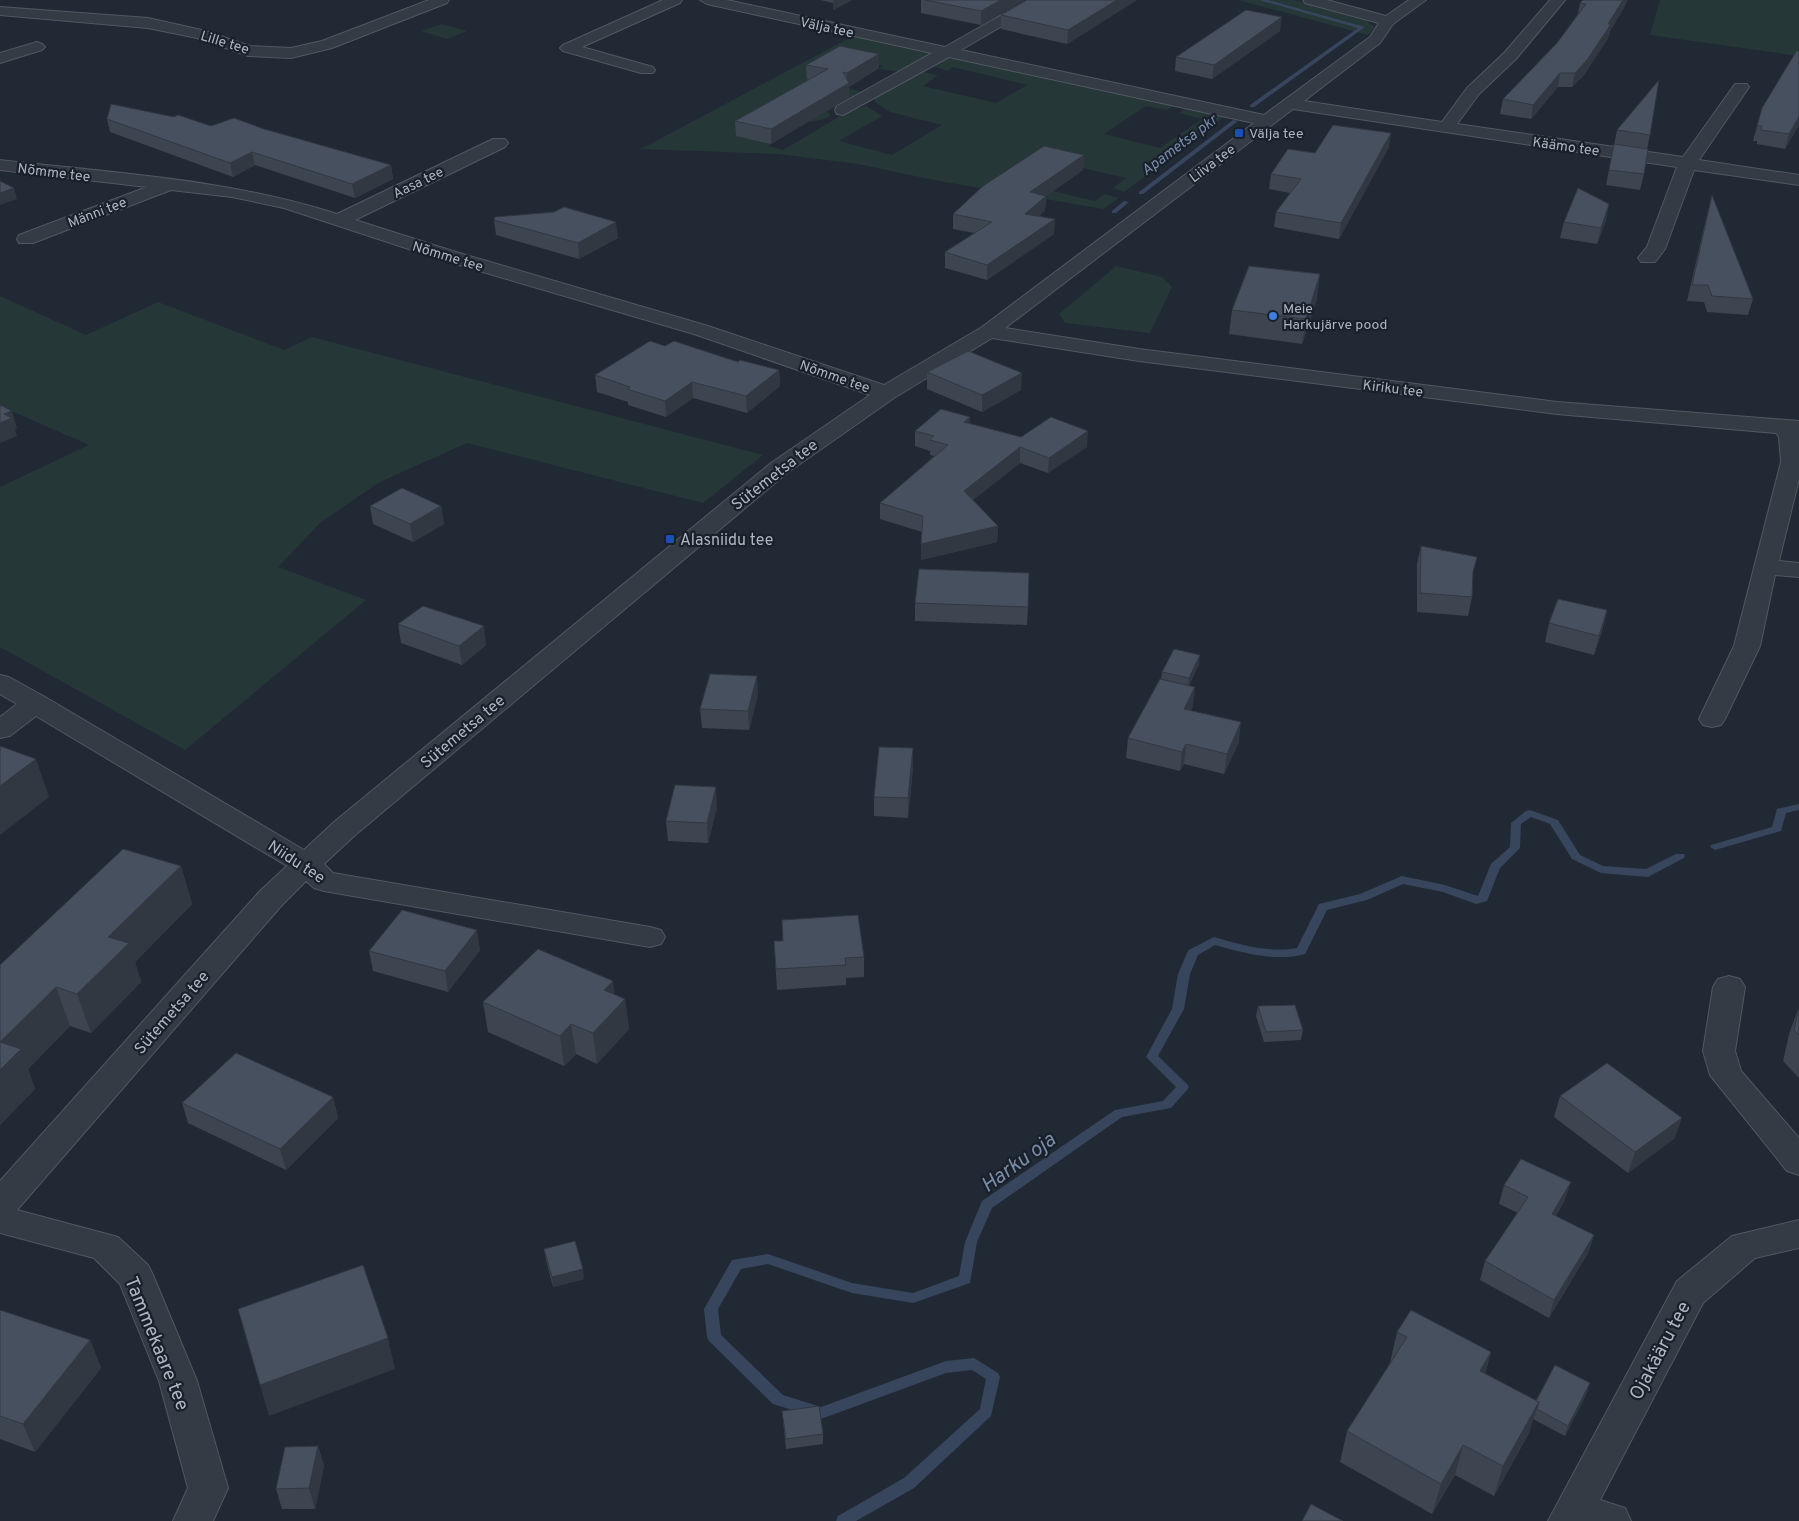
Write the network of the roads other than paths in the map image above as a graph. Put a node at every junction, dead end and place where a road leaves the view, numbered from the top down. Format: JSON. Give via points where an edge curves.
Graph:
{"nodes":[{"id":1,"x":442,"y":0,"type":"edge"},
{"id":2,"x":675,"y":0,"type":"edge"},
{"id":3,"x":707,"y":0,"type":"edge"},
{"id":4,"x":1039,"y":0,"type":"edge"},
{"id":5,"x":1310,"y":0,"type":"edge"},
{"id":6,"x":1419,"y":0,"type":"edge"},
{"id":7,"x":1558,"y":0,"type":"edge"},
{"id":8,"x":0,"y":11,"type":"edge"},
{"id":9,"x":1388,"y":21,"type":"junction"},
{"id":10,"x":37,"y":46,"type":"dead end"},
{"id":11,"x":947,"y":53,"type":"junction"},
{"id":12,"x":0,"y":58,"type":"edge"},
{"id":13,"x":647,"y":70,"type":"dead end"},
{"id":14,"x":1741,"y":87,"type":"dead end"},
{"id":15,"x":1290,"y":104,"type":"junction"},
{"id":16,"x":843,"y":110,"type":"dead end"},
{"id":17,"x":1267,"y":121,"type":"junction"},
{"id":18,"x":1446,"y":128,"type":"junction"},
{"id":19,"x":499,"y":143,"type":"dead end"},
{"id":20,"x":1687,"y":164,"type":"junction"},
{"id":21,"x":0,"y":165,"type":"edge"},
{"id":22,"x":1799,"y":180,"type":"edge"},
{"id":23,"x":168,"y":185,"type":"junction"},
{"id":24,"x":337,"y":221,"type":"junction"},
{"id":25,"x":26,"y":239,"type":"dead end"},
{"id":26,"x":1648,"y":258,"type":"dead end"},
{"id":27,"x":989,"y":331,"type":"junction"},
{"id":28,"x":886,"y":394,"type":"junction"},
{"id":29,"x":1791,"y":428,"type":"edge"},
{"id":30,"x":1795,"y":462,"type":"edge"},
{"id":31,"x":1765,"y":567,"type":"junction"},
{"id":32,"x":1799,"y":570,"type":"edge"},
{"id":33,"x":0,"y":683,"type":"edge"},
{"id":34,"x":36,"y":703,"type":"junction"},
{"id":35,"x":1712,"y":719,"type":"dead end"},
{"id":36,"x":0,"y":730,"type":"edge"},
{"id":37,"x":306,"y":864,"type":"junction"},
{"id":38,"x":650,"y":938,"type":"dead end"},
{"id":39,"x":1729,"y":987,"type":"dead end"},
{"id":40,"x":1799,"y":1162,"type":"edge"},
{"id":41,"x":0,"y":1205,"type":"edge"},
{"id":42,"x":0,"y":1219,"type":"edge"},
{"id":43,"x":1799,"y":1234,"type":"edge"},
{"id":44,"x":1570,"y":1517,"type":"edge"},
{"id":45,"x":193,"y":1521,"type":"edge"},
{"id":46,"x":1611,"y":1521,"type":"edge"}],
"edges":[{"from":1,"to":8,"type":"street","name":"Lille tee","via":[[327,45],[291,52],[248,51],[201,34],[148,23]]},
{"from":2,"to":13,"type":"street","via":[[568,48]]},
{"from":3,"to":11,"type":"street","name":"Välja tee"},
{"from":4,"to":11,"type":"street"},
{"from":5,"to":9,"type":"street"},
{"from":6,"to":9,"type":"street"},
{"from":7,"to":18,"type":"street","via":[[1510,56],[1473,92]]},
{"from":9,"to":15,"type":"street","name":"Liiva tee","via":[[1375,40]]},
{"from":10,"to":12,"type":"street"},
{"from":11,"to":16,"type":"street"},
{"from":11,"to":17,"type":"street","name":"Välja tee"},
{"from":14,"to":20,"type":"street"},
{"from":15,"to":17,"type":"street","name":"Liiva tee"},
{"from":15,"to":18,"type":"street","name":"Käämo tee"},
{"from":17,"to":27,"type":"street","name":"Liiva tee"},
{"from":18,"to":20,"type":"street","name":"Käämo tee"},
{"from":19,"to":24,"type":"street","name":"Aasa tee"},
{"from":20,"to":22,"type":"street","name":"Käämo tee"},
{"from":20,"to":26,"type":"street","via":[[1656,249]]},
{"from":21,"to":23,"type":"street","name":"Nõmme tee"},
{"from":23,"to":24,"type":"street","name":"Nõmme tee","via":[[232,192],[288,204]]},
{"from":23,"to":25,"type":"street","name":"Männi tee"},
{"from":24,"to":28,"type":"street","name":"Nõmme tee","via":[[701,330]]},
{"from":27,"to":28,"type":"street","name":"Sütemetsa tee"},
{"from":27,"to":29,"type":"street","name":"Kiriku tee","via":[[1130,354],[1408,390],[1557,408]]},
{"from":28,"to":37,"type":"street","name":"Sütemetsa tee","via":[[771,474]]},
{"from":29,"to":30,"type":"street"},
{"from":30,"to":31,"type":"street"},
{"from":31,"to":32,"type":"street"},
{"from":31,"to":35,"type":"street","via":[[1747,646]]},
{"from":33,"to":34,"type":"street"},
{"from":34,"to":36,"type":"street"},
{"from":34,"to":37,"type":"street","name":"Niidu tee"},
{"from":37,"to":38,"type":"street","name":"Niidu tee","via":[[324,881]]},
{"from":37,"to":41,"type":"street","name":"Sütemetsa tee","via":[[271,898]]},
{"from":39,"to":40,"type":"street","via":[[1719,1051],[1726,1075]]},
{"from":42,"to":45,"type":"street","name":"Tammekaare tee","via":[[105,1247],[135,1274],[178,1381],[208,1488]]},
{"from":43,"to":44,"type":"street","name":"Ojakääru tee","via":[[1745,1246],[1690,1292]]},
{"from":44,"to":46,"type":"street"}]}
